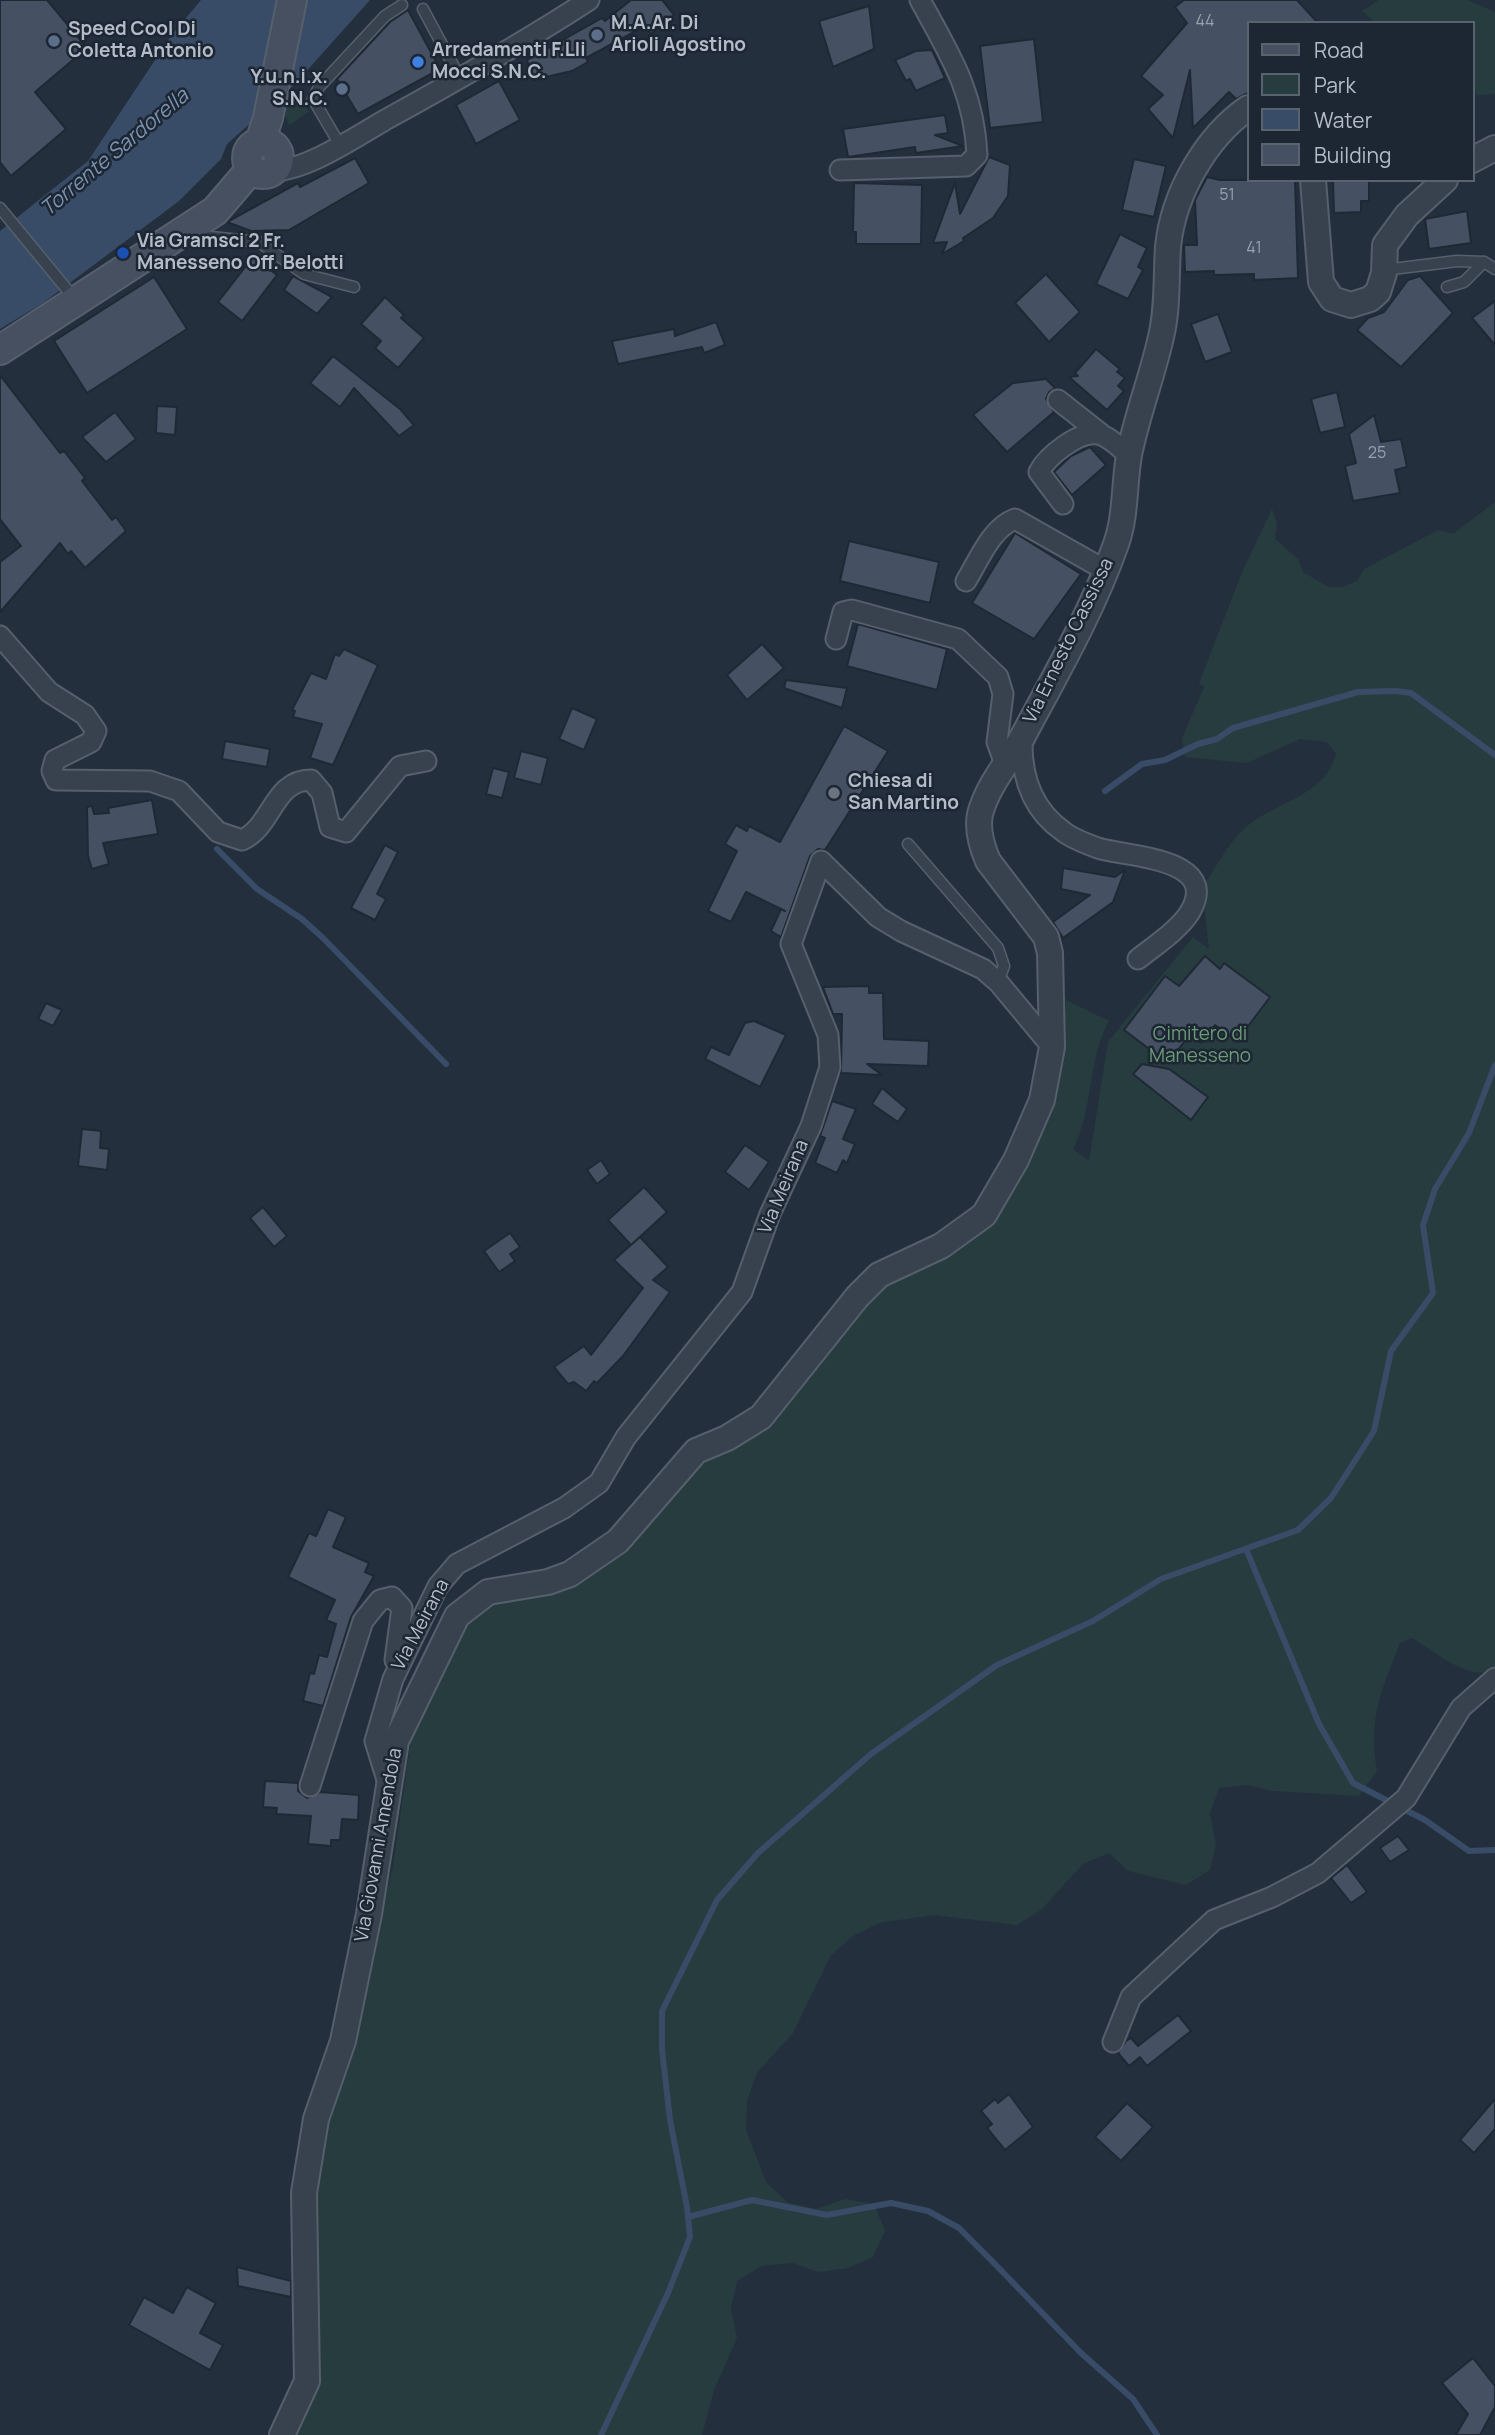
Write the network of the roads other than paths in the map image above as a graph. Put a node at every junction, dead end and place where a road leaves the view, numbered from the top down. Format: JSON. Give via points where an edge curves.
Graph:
{"nodes":[{"id":1,"x":292,"y":0,"type":"edge"},
{"id":2,"x":589,"y":0,"type":"edge"},
{"id":3,"x":920,"y":0,"type":"edge"},
{"id":4,"x":402,"y":5,"type":"dead end"},
{"id":5,"x":423,"y":9,"type":"dead end"},
{"id":6,"x":460,"y":78,"type":"junction"},
{"id":7,"x":1246,"y":110,"type":"edge"},
{"id":8,"x":340,"y":145,"type":"junction"},
{"id":9,"x":1495,"y":148,"type":"edge"},
{"id":10,"x":1474,"y":159,"type":"edge"},
{"id":11,"x":262,"y":170,"type":"junction"},
{"id":12,"x":840,"y":170,"type":"dead end"},
{"id":13,"x":1313,"y":182,"type":"edge"},
{"id":14,"x":1443,"y":182,"type":"edge"},
{"id":15,"x":0,"y":208,"type":"edge"},
{"id":16,"x":183,"y":233,"type":"junction"},
{"id":17,"x":1484,"y":262,"type":"junction"},
{"id":18,"x":1495,"y":268,"type":"edge"},
{"id":19,"x":1384,"y":270,"type":"junction"},
{"id":20,"x":354,"y":287,"type":"dead end"},
{"id":21,"x":1447,"y":287,"type":"dead end"},
{"id":22,"x":73,"y":296,"type":"junction"},
{"id":23,"x":0,"y":350,"type":"edge"},
{"id":24,"x":1058,"y":400,"type":"dead end"},
{"id":25,"x":1100,"y":433,"type":"junction"},
{"id":26,"x":1129,"y":455,"type":"junction"},
{"id":27,"x":1063,"y":504,"type":"dead end"},
{"id":28,"x":1105,"y":570,"type":"junction"},
{"id":29,"x":966,"y":581,"type":"dead end"},
{"id":30,"x":0,"y":636,"type":"edge"},
{"id":31,"x":836,"y":639,"type":"dead end"},
{"id":32,"x":1022,"y":738,"type":"junction"},
{"id":33,"x":426,"y":761,"type":"dead end"},
{"id":34,"x":1005,"y":764,"type":"junction"},
{"id":35,"x":908,"y":844,"type":"dead end"},
{"id":36,"x":1138,"y":959,"type":"dead end"},
{"id":37,"x":998,"y":982,"type":"junction"},
{"id":38,"x":1052,"y":1047,"type":"junction"},
{"id":39,"x":1495,"y":1678,"type":"edge"},
{"id":40,"x":393,"y":1679,"type":"junction"},
{"id":41,"x":388,"y":1784,"type":"junction"},
{"id":42,"x":310,"y":1786,"type":"dead end"},
{"id":43,"x":1113,"y":2042,"type":"dead end"},
{"id":44,"x":282,"y":2435,"type":"edge"}],
"edges":[{"from":1,"to":11,"type":"main road","via":[[264,130],[278,152],[278,162]]},
{"from":2,"to":6,"type":"street"},
{"from":3,"to":12,"type":"street","via":[[962,78],[976,122],[977,155],[966,166]]},
{"from":4,"to":8,"type":"lane","via":[[385,16],[318,87],[313,99]]},
{"from":5,"to":6,"type":"lane"},
{"from":6,"to":8,"type":"street"},
{"from":7,"to":26,"type":"street","name":"Via Ernesto Cassissa","via":[[1212,143],[1180,199],[1168,245],[1161,337]]},
{"from":8,"to":11,"type":"street","via":[[293,168]]},
{"from":9,"to":10,"type":"street"},
{"from":11,"to":16,"type":"main road"},
{"from":13,"to":19,"type":"street","via":[[1325,291],[1341,303],[1361,303],[1378,292]]},
{"from":14,"to":19,"type":"street","via":[[1407,215],[1385,244]]},
{"from":15,"to":22,"type":"lane"},
{"from":16,"to":20,"type":"lane","via":[[259,242],[304,274]]},
{"from":16,"to":22,"type":"main road"},
{"from":17,"to":18,"type":"lane"},
{"from":17,"to":19,"type":"lane"},
{"from":17,"to":21,"type":"lane","via":[[1464,282]]},
{"from":22,"to":23,"type":"main road"},
{"from":24,"to":25,"type":"street"},
{"from":25,"to":26,"type":"street"},
{"from":25,"to":27,"type":"street","via":[[1084,434],[1043,466],[1040,477]]},
{"from":26,"to":28,"type":"street","name":"Via Ernesto Cassissa","via":[[1117,542]]},
{"from":28,"to":29,"type":"street","via":[[1015,519],[995,533]]},
{"from":28,"to":32,"type":"street","name":"Via Ernesto Cassissa"},
{"from":30,"to":33,"type":"street","via":[[48,692],[85,715],[96,731],[91,742],[55,760],[52,771],[56,780],[150,781],[179,790],[218,832],[242,840],[253,835],[286,786],[298,779],[312,779],[322,793],[330,827],[346,832],[400,766]]},
{"from":31,"to":34,"type":"street","via":[[844,612],[852,610],[958,639],[998,677],[1003,694],[997,742]]},
{"from":32,"to":34,"type":"street","name":"Via Ernesto Cassissa"},
{"from":32,"to":36,"type":"street","via":[[1024,780],[1046,818],[1065,833],[1099,848],[1175,864],[1191,880],[1190,912]]},
{"from":34,"to":38,"type":"street","name":"Via Ernesto Cassissa","via":[[979,817],[983,849],[999,878],[1046,937]]},
{"from":35,"to":37,"type":"lane","via":[[998,948],[1004,966]]},
{"from":37,"to":38,"type":"street","name":"Via Meirana"},
{"from":37,"to":40,"type":"street","name":"Via Meirana","via":[[983,969],[878,918],[821,861],[791,944],[828,1035],[830,1067],[811,1126],[770,1214],[743,1292],[626,1437],[599,1483],[564,1508],[457,1564],[438,1586]]},
{"from":38,"to":41,"type":"street","name":"Via Giovanni Amendola","via":[[1042,1100],[1016,1160],[984,1215],[941,1246],[879,1275],[761,1417],[696,1451],[618,1541],[570,1574],[488,1592],[457,1616],[396,1741]]},
{"from":39,"to":43,"type":"street","via":[[1461,1708],[1405,1798],[1318,1873],[1214,1920],[1131,1997]]},
{"from":40,"to":41,"type":"street","name":"Via Meirana","via":[[376,1741]]},
{"from":40,"to":42,"type":"street","name":"Via Meirana","via":[[402,1608],[392,1597],[380,1600],[363,1621]]},
{"from":41,"to":44,"type":"street","name":"Via Giovanni Amendola","via":[[369,1914],[343,2041],[316,2119],[306,2181],[307,2381]]}]}
